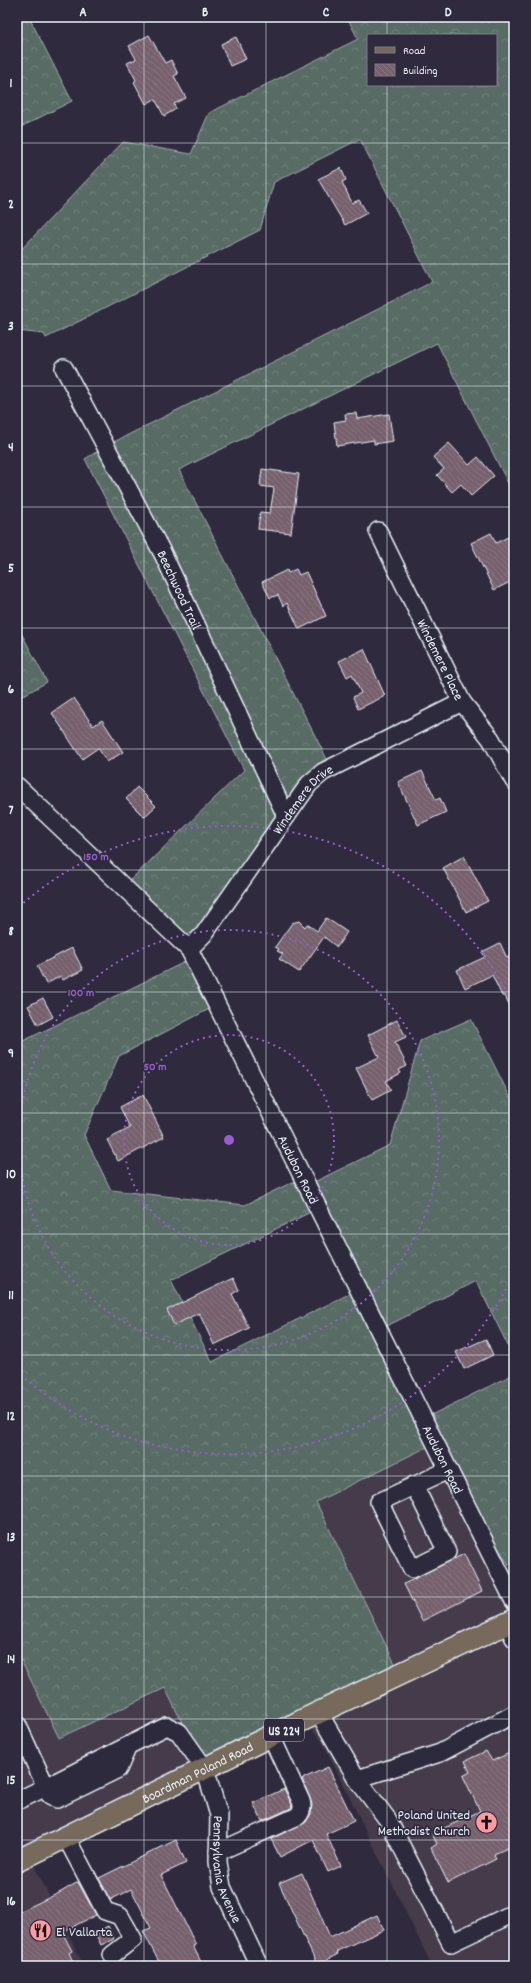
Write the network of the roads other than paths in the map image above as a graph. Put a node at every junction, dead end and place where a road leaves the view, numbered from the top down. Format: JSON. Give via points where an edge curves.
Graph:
{"nodes":[{"id":1,"x":64,"y":368,"type":"dead end"},
{"id":2,"x":378,"y":531,"type":"dead end"},
{"id":3,"x":462,"y":702,"type":"junction"},
{"id":4,"x":514,"y":781,"type":"edge"},
{"id":5,"x":17,"y":786,"type":"edge"},
{"id":6,"x":286,"y":816,"type":"junction"},
{"id":7,"x":188,"y":949,"type":"junction"},
{"id":8,"x":448,"y":1470,"type":"junction"},
{"id":9,"x":414,"y":1485,"type":"junction"},
{"id":10,"x":514,"y":1601,"type":"edge"},
{"id":11,"x":512,"y":1627,"type":"edge"},
{"id":12,"x":319,"y":1713,"type":"junction"},
{"id":13,"x":514,"y":1714,"type":"edge"},
{"id":14,"x":17,"y":1724,"type":"edge"},
{"id":15,"x":271,"y":1736,"type":"junction"},
{"id":16,"x":205,"y":1769,"type":"junction"},
{"id":17,"x":356,"y":1779,"type":"junction"},
{"id":18,"x":46,"y":1787,"type":"junction"},
{"id":19,"x":17,"y":1801,"type":"edge"},
{"id":20,"x":60,"y":1840,"type":"junction"},
{"id":21,"x":218,"y":1852,"type":"junction"},
{"id":22,"x":17,"y":1861,"type":"edge"},
{"id":23,"x":514,"y":1913,"type":"edge"},
{"id":24,"x":112,"y":1955,"type":"dead end"},
{"id":25,"x":259,"y":1966,"type":"edge"}],
"edges":[{"from":1,"to":6,"type":"street","name":"Beechwood Trail","via":[[163,554]]},
{"from":2,"to":3,"type":"street","name":"Windemere Place"},
{"from":3,"to":4,"type":"street","name":"Windemere Place","via":[[491,739]]},
{"from":3,"to":6,"type":"street","name":"Windemere Drive","via":[[322,772]]},
{"from":5,"to":7,"type":"street","name":"Audubon Road"},
{"from":6,"to":7,"type":"street","name":"Windemere Drive","via":[[204,934]]},
{"from":7,"to":8,"type":"street","name":"Audubon Road"},
{"from":8,"to":9,"type":"street"},
{"from":8,"to":10,"type":"street","name":"Audubon Road"},
{"from":9,"to":9,"type":"street","via":[[379,1502],[412,1569],[447,1552]]},
{"from":11,"to":12,"type":"main road","name":"Boardman Poland Road","number":"US 224"},
{"from":12,"to":15,"type":"main road","name":"Boardman Poland Road","number":"US 224"},
{"from":12,"to":17,"type":"street"},
{"from":13,"to":17,"type":"street","via":[[440,1752]]},
{"from":14,"to":18,"type":"street"},
{"from":15,"to":16,"type":"main road","name":"Boardman Poland Road","number":"US 224"},
{"from":15,"to":21,"type":"street","via":[[301,1801],[301,1812],[298,1816]]},
{"from":16,"to":18,"type":"street","name":"Pennsylvania Avenue","via":[[179,1732],[167,1726]]},
{"from":16,"to":20,"type":"main road","name":"Boardman Poland Road","number":"US 224"},
{"from":16,"to":21,"type":"street","name":"Pennsylvania Avenue","via":[[219,1815]]},
{"from":17,"to":23,"type":"street","via":[[388,1820],[451,1943]]},
{"from":18,"to":19,"type":"street"},
{"from":20,"to":22,"type":"main road","number":"US 224"},
{"from":20,"to":24,"type":"street","via":[[105,1911],[120,1916],[133,1939]]},
{"from":21,"to":25,"type":"street","name":"Pennsylvania Avenue","via":[[222,1887]]}]}
